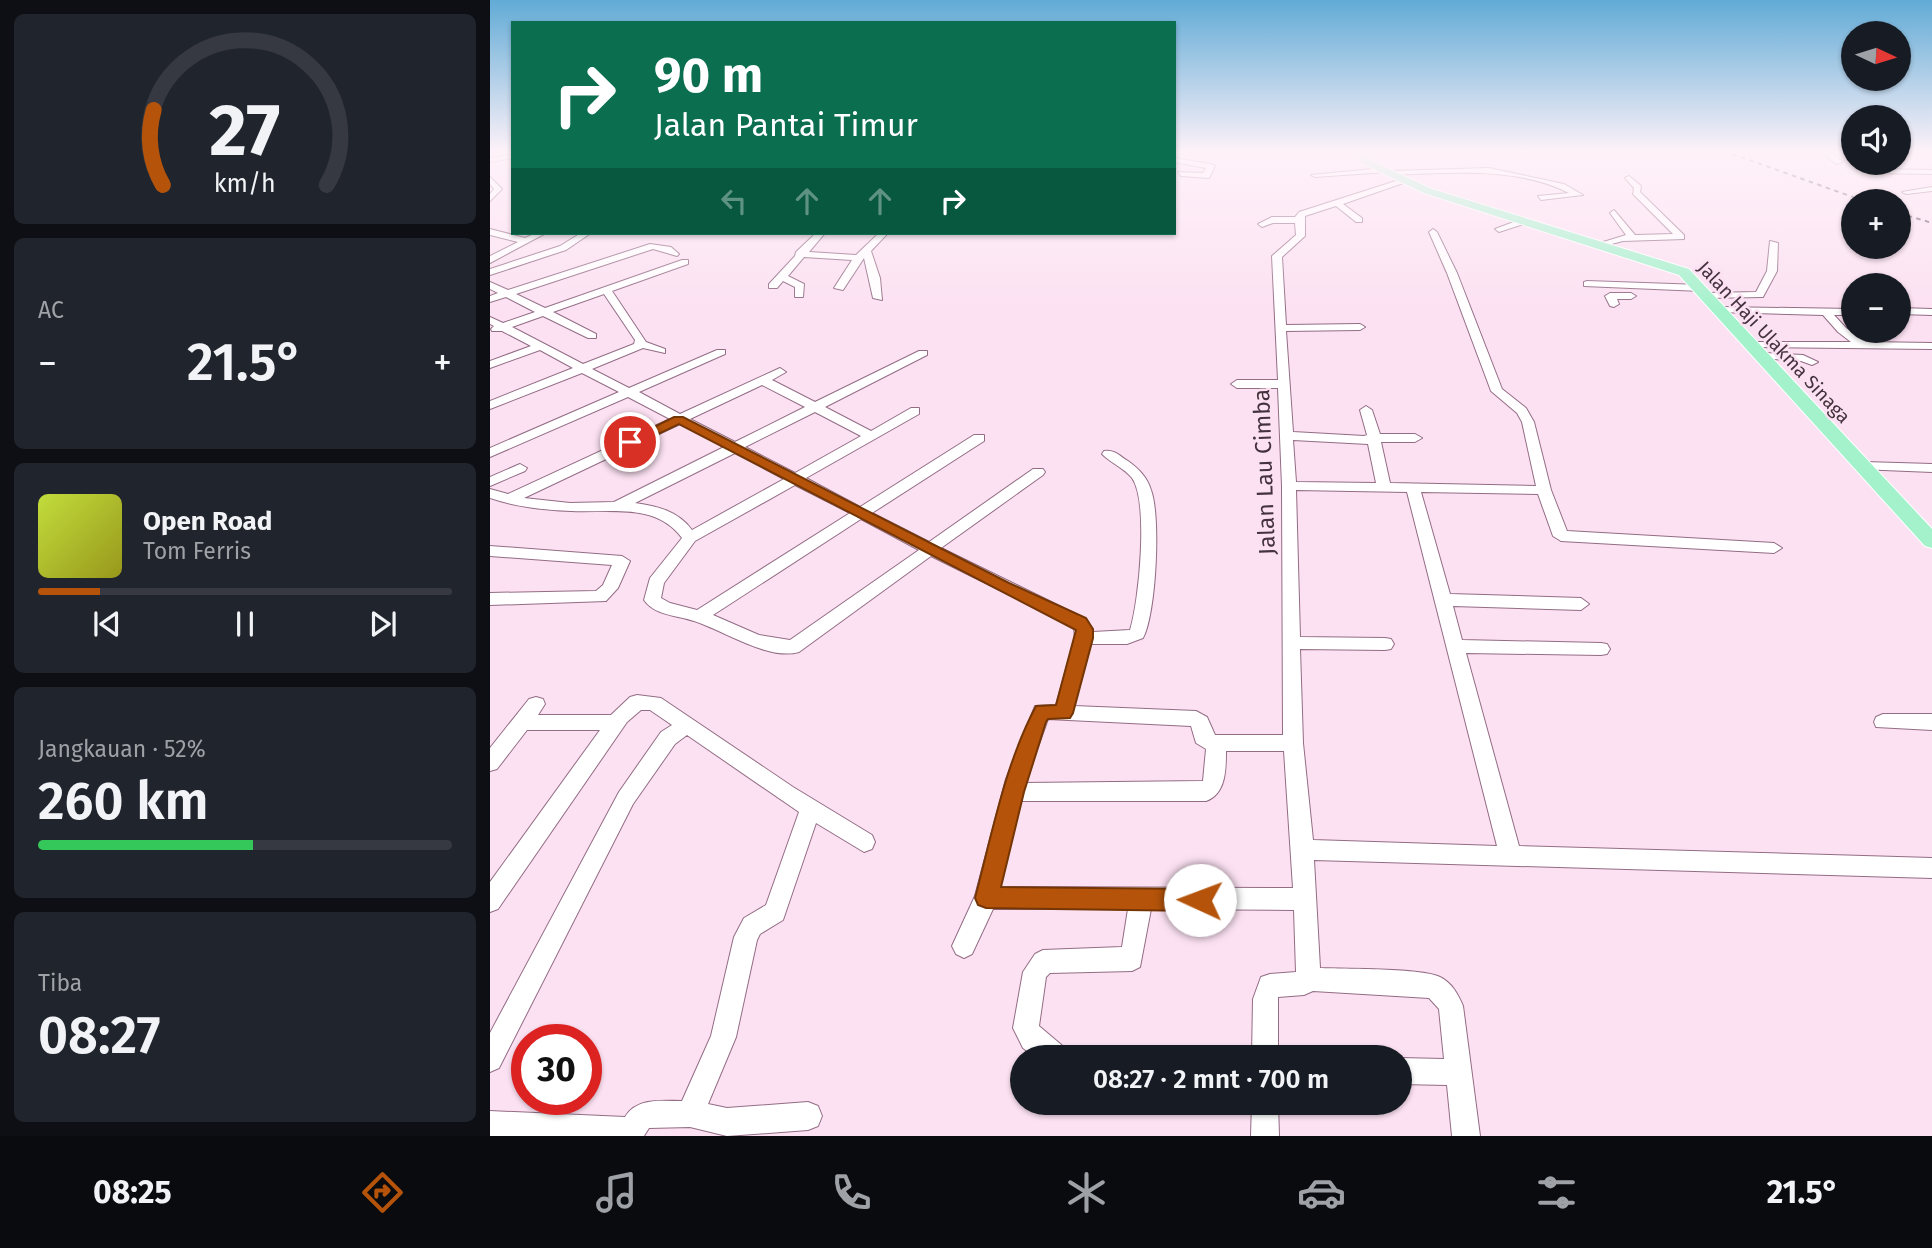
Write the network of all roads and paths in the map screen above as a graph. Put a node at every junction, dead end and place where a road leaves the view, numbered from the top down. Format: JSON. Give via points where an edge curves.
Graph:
{"nodes":[{"id":1,"x":1330,"y":204,"type":"edge"},
{"id":2,"x":1339,"y":204,"type":"edge"},
{"id":3,"x":1477,"y":204,"type":"edge"},
{"id":4,"x":1648,"y":204,"type":"edge"},
{"id":5,"x":1614,"y":213,"type":"dead end"},
{"id":6,"x":1299,"y":220,"type":"junction"},
{"id":7,"x":1359,"y":220,"type":"dead end"},
{"id":8,"x":1524,"y":220,"type":"junction"},
{"id":9,"x":1262,"y":224,"type":"dead end"},
{"id":10,"x":1499,"y":229,"type":"dead end"},
{"id":11,"x":490,"y":232,"type":"edge"},
{"id":12,"x":1433,"y":232,"type":"dead end"},
{"id":13,"x":538,"y":235,"type":"edge"},
{"id":14,"x":584,"y":235,"type":"edge"},
{"id":15,"x":819,"y":235,"type":"edge"},
{"id":16,"x":882,"y":235,"type":"edge"},
{"id":17,"x":1633,"y":237,"type":"junction"},
{"id":18,"x":510,"y":238,"type":"junction"},
{"id":19,"x":526,"y":241,"type":"junction"},
{"id":20,"x":1773,"y":243,"type":"dead end"},
{"id":21,"x":490,"y":245,"type":"edge"},
{"id":22,"x":1603,"y":245,"type":"junction"},
{"id":23,"x":674,"y":254,"type":"dead end"},
{"id":24,"x":799,"y":254,"type":"junction"},
{"id":25,"x":862,"y":254,"type":"junction"},
{"id":26,"x":1620,"y":256,"type":"dead end"},
{"id":27,"x":490,"y":260,"type":"edge"},
{"id":28,"x":685,"y":262,"type":"dead end"},
{"id":29,"x":1670,"y":265,"type":"junction"},
{"id":30,"x":490,"y":272,"type":"edge"},
{"id":31,"x":1598,"y":273,"type":"dead end"},
{"id":32,"x":781,"y":276,"type":"junction"},
{"id":33,"x":1587,"y":284,"type":"dead end"},
{"id":34,"x":490,"y":285,"type":"edge"},
{"id":35,"x":1606,"y":285,"type":"junction"},
{"id":36,"x":773,"y":286,"type":"dead end"},
{"id":37,"x":839,"y":288,"type":"dead end"},
{"id":38,"x":606,"y":290,"type":"junction"},
{"id":39,"x":507,"y":293,"type":"junction"},
{"id":40,"x":1706,"y":294,"type":"junction"},
{"id":41,"x":799,"y":295,"type":"dead end"},
{"id":42,"x":878,"y":298,"type":"dead end"},
{"id":43,"x":490,"y":299,"type":"edge"},
{"id":44,"x":1614,"y":304,"type":"dead end"},
{"id":45,"x":1721,"y":310,"type":"junction"},
{"id":46,"x":1911,"y":311,"type":"edge"},
{"id":47,"x":542,"y":312,"type":"junction"},
{"id":48,"x":1826,"y":312,"type":"junction"},
{"id":49,"x":1841,"y":312,"type":"edge"},
{"id":50,"x":1932,"y":312,"type":"edge"},
{"id":51,"x":494,"y":326,"type":"edge"},
{"id":52,"x":1360,"y":327,"type":"dead end"},
{"id":53,"x":1282,"y":328,"type":"junction"},
{"id":54,"x":592,"y":336,"type":"dead end"},
{"id":55,"x":641,"y":344,"type":"junction"},
{"id":56,"x":1752,"y":344,"type":"junction"},
{"id":57,"x":1863,"y":345,"type":"junction"},
{"id":58,"x":538,"y":346,"type":"junction"},
{"id":59,"x":1932,"y":346,"type":"edge"},
{"id":60,"x":661,"y":351,"type":"dead end"},
{"id":61,"x":721,"y":352,"type":"dead end"},
{"id":62,"x":923,"y":353,"type":"dead end"},
{"id":63,"x":1764,"y":356,"type":"junction"},
{"id":64,"x":1812,"y":362,"type":"dead end"},
{"id":65,"x":490,"y":365,"type":"edge"},
{"id":66,"x":584,"y":370,"type":"junction"},
{"id":67,"x":780,"y":372,"type":"dead end"},
{"id":68,"x":762,"y":380,"type":"junction"},
{"id":69,"x":1237,"y":384,"type":"dead end"},
{"id":70,"x":1284,"y":384,"type":"junction"},
{"id":71,"x":628,"y":393,"type":"junction"},
{"id":72,"x":490,"y":405,"type":"edge"},
{"id":73,"x":813,"y":407,"type":"junction"},
{"id":74,"x":1366,"y":410,"type":"dead end"},
{"id":75,"x":915,"y":411,"type":"dead end"},
{"id":76,"x":679,"y":419,"type":"junction"},
{"id":77,"x":869,"y":435,"type":"junction"},
{"id":78,"x":1287,"y":436,"type":"junction"},
{"id":79,"x":1372,"y":437,"type":"junction"},
{"id":80,"x":979,"y":438,"type":"dead end"},
{"id":81,"x":1415,"y":438,"type":"dead end"},
{"id":82,"x":736,"y":447,"type":"junction"},
{"id":83,"x":490,"y":453,"type":"edge"},
{"id":84,"x":1109,"y":454,"type":"dead end"},
{"id":85,"x":1864,"y":466,"type":"junction"},
{"id":86,"x":520,"y":468,"type":"dead end"},
{"id":87,"x":1932,"y":468,"type":"edge"},
{"id":88,"x":1038,"y":472,"type":"dead end"},
{"id":89,"x":794,"y":477,"type":"junction"},
{"id":90,"x":490,"y":482,"type":"edge"},
{"id":91,"x":1289,"y":486,"type":"junction"},
{"id":92,"x":1384,"y":486,"type":"junction"},
{"id":93,"x":1413,"y":487,"type":"junction"},
{"id":94,"x":1544,"y":490,"type":"junction"},
{"id":95,"x":490,"y":493,"type":"edge"},
{"id":96,"x":509,"y":499,"type":"junction"},
{"id":97,"x":618,"y":506,"type":"junction"},
{"id":98,"x":858,"y":512,"type":"junction"},
{"id":99,"x":690,"y":538,"type":"junction"},
{"id":100,"x":1932,"y":541,"type":"edge"},
{"id":101,"x":1773,"y":548,"type":"dead end"},
{"id":102,"x":929,"y":549,"type":"junction"},
{"id":103,"x":490,"y":551,"type":"edge"},
{"id":104,"x":490,"y":599,"type":"edge"},
{"id":105,"x":1444,"y":600,"type":"junction"},
{"id":106,"x":1581,"y":604,"type":"dead end"},
{"id":107,"x":699,"y":616,"type":"junction"},
{"id":108,"x":1084,"y":638,"type":"junction"},
{"id":109,"x":1293,"y":643,"type":"junction"},
{"id":110,"x":1385,"y":644,"type":"dead end"},
{"id":111,"x":1456,"y":646,"type":"junction"},
{"id":112,"x":1601,"y":649,"type":"dead end"},
{"id":113,"x":536,"y":704,"type":"dead end"},
{"id":114,"x":1063,"y":713,"type":"junction"},
{"id":115,"x":521,"y":722,"type":"junction"},
{"id":116,"x":1883,"y":722,"type":"dead end"},
{"id":117,"x":1932,"y":722,"type":"edge"},
{"id":118,"x":615,"y":723,"type":"junction"},
{"id":119,"x":688,"y":724,"type":"junction"},
{"id":120,"x":1216,"y":743,"type":"junction"},
{"id":121,"x":1293,"y":743,"type":"junction"},
{"id":122,"x":490,"y":763,"type":"edge"},
{"id":123,"x":1014,"y":792,"type":"junction"},
{"id":124,"x":810,"y":809,"type":"junction"},
{"id":125,"x":863,"y":842,"type":"dead end"},
{"id":126,"x":1303,"y":850,"type":"junction"},
{"id":127,"x":1510,"y":854,"type":"junction"},
{"id":128,"x":1932,"y":868,"type":"edge"},
{"id":129,"x":986,"y":898,"type":"junction"},
{"id":130,"x":1141,"y":898,"type":"junction"},
{"id":131,"x":1303,"y":899,"type":"junction"},
{"id":132,"x":490,"y":901,"type":"edge"},
{"id":133,"x":964,"y":946,"type":"dead end"},
{"id":134,"x":1306,"y":979,"type":"junction"},
{"id":135,"x":1039,"y":1045,"type":"edge"},
{"id":136,"x":1265,"y":1045,"type":"edge"},
{"id":137,"x":490,"y":1059,"type":"edge"},
{"id":138,"x":1412,"y":1070,"type":"edge"},
{"id":139,"x":1457,"y":1072,"type":"junction"},
{"id":140,"x":690,"y":1114,"type":"junction"},
{"id":141,"x":1265,"y":1115,"type":"edge"},
{"id":142,"x":808,"y":1116,"type":"dead end"},
{"id":143,"x":490,"y":1125,"type":"edge"},
{"id":144,"x":630,"y":1133,"type":"edge"},
{"id":145,"x":1265,"y":1136,"type":"edge"},
{"id":146,"x":1466,"y":1136,"type":"edge"}],
"edges":[{"from":1,"to":6,"type":"street","via":[[1302,214]]},
{"from":2,"to":7,"type":"street"},
{"from":3,"to":8,"type":"main road","name":"Jalan Haji Ulakma Sinaga"},
{"from":4,"to":17,"type":"street","via":[[1681,237]]},
{"from":5,"to":17,"type":"street"},
{"from":6,"to":9,"type":"street"},
{"from":6,"to":53,"type":"street","name":"Jalan Lau Cimba","via":[[1301,236],[1278,256]]},
{"from":8,"to":10,"type":"street"},
{"from":8,"to":22,"type":"main road","name":"Jalan Haji Ulakma Sinaga"},
{"from":11,"to":18,"type":"street"},
{"from":12,"to":94,"type":"street","via":[[1497,391],[1522,411],[1528,422]]},
{"from":13,"to":19,"type":"street"},
{"from":14,"to":30,"type":"street","via":[[563,248]]},
{"from":15,"to":24,"type":"street"},
{"from":16,"to":25,"type":"street"},
{"from":17,"to":22,"type":"street"},
{"from":18,"to":19,"type":"street"},
{"from":18,"to":21,"type":"street"},
{"from":19,"to":27,"type":"street"},
{"from":20,"to":40,"type":"street","via":[[1772,271],[1759,295]]},
{"from":22,"to":29,"type":"main road","name":"Jalan Haji Ulakma Sinaga"},
{"from":23,"to":39,"type":"street","via":[[653,246]]},
{"from":24,"to":25,"type":"street"},
{"from":24,"to":32,"type":"street"},
{"from":25,"to":37,"type":"street"},
{"from":25,"to":42,"type":"street","via":[[876,278]]},
{"from":26,"to":29,"type":"street"},
{"from":28,"to":38,"type":"street"},
{"from":29,"to":40,"type":"main road","name":"Jalan Haji Ulakma Sinaga"},
{"from":31,"to":35,"type":"street"},
{"from":32,"to":36,"type":"street"},
{"from":32,"to":41,"type":"street","via":[[800,286]]},
{"from":33,"to":35,"type":"street"},
{"from":34,"to":39,"type":"street"},
{"from":35,"to":40,"type":"street"},
{"from":38,"to":47,"type":"street"},
{"from":38,"to":55,"type":"street"},
{"from":39,"to":43,"type":"street"},
{"from":39,"to":47,"type":"street"},
{"from":40,"to":44,"type":"street","via":[[1610,296]]},
{"from":40,"to":45,"type":"main road","name":"Jalan Haji Ulakma Sinaga"},
{"from":45,"to":48,"type":"street"},
{"from":45,"to":56,"type":"main road","name":"Jalan Haji Ulakma Sinaga"},
{"from":46,"to":50,"type":"street"},
{"from":47,"to":51,"type":"street"},
{"from":47,"to":54,"type":"street"},
{"from":48,"to":49,"type":"street"},
{"from":48,"to":57,"type":"street"},
{"from":51,"to":58,"type":"street"},
{"from":52,"to":53,"type":"street"},
{"from":53,"to":70,"type":"street","name":"Jalan Lau Cimba"},
{"from":55,"to":60,"type":"street"},
{"from":55,"to":66,"type":"street"},
{"from":56,"to":57,"type":"street"},
{"from":56,"to":63,"type":"main road","name":"Jalan Haji Ulakma Sinaga"},
{"from":57,"to":59,"type":"street"},
{"from":58,"to":65,"type":"street"},
{"from":58,"to":66,"type":"street"},
{"from":61,"to":71,"type":"street"},
{"from":62,"to":73,"type":"street"},
{"from":63,"to":64,"type":"street"},
{"from":63,"to":85,"type":"main road","name":"Jalan Haji Ulakma Sinaga"},
{"from":66,"to":71,"type":"street"},
{"from":66,"to":72,"type":"street"},
{"from":67,"to":68,"type":"street"},
{"from":68,"to":73,"type":"street"},
{"from":68,"to":76,"type":"street"},
{"from":69,"to":70,"type":"street"},
{"from":70,"to":78,"type":"street","name":"Jalan Lau Cimba"},
{"from":71,"to":76,"type":"street"},
{"from":71,"to":83,"type":"street"},
{"from":73,"to":77,"type":"street"},
{"from":73,"to":82,"type":"street"},
{"from":74,"to":79,"type":"street"},
{"from":75,"to":77,"type":"street"},
{"from":76,"to":82,"type":"street"},
{"from":76,"to":96,"type":"street"},
{"from":77,"to":89,"type":"street"},
{"from":78,"to":79,"type":"street"},
{"from":78,"to":91,"type":"street","name":"Jalan Lau Cimba"},
{"from":79,"to":81,"type":"street"},
{"from":79,"to":92,"type":"street"},
{"from":80,"to":98,"type":"street"},
{"from":82,"to":89,"type":"street"},
{"from":82,"to":97,"type":"street"},
{"from":84,"to":108,"type":"street","via":[[1139,479],[1145,495],[1150,530],[1140,626],[1137,634],[1127,638]]},
{"from":85,"to":87,"type":"street"},
{"from":85,"to":100,"type":"main road","name":"Jalan Haji Ulakma Sinaga"},
{"from":86,"to":90,"type":"street"},
{"from":88,"to":102,"type":"street"},
{"from":89,"to":98,"type":"street"},
{"from":89,"to":99,"type":"street"},
{"from":91,"to":92,"type":"street"},
{"from":91,"to":109,"type":"street","name":"Jalan Lau Cimba"},
{"from":92,"to":93,"type":"street"},
{"from":93,"to":94,"type":"street"},
{"from":93,"to":105,"type":"street"},
{"from":94,"to":101,"type":"street","via":[[1564,537]]},
{"from":95,"to":96,"type":"street"},
{"from":96,"to":97,"type":"street","via":[[571,507]]},
{"from":97,"to":99,"type":"street","via":[[671,518]]},
{"from":98,"to":102,"type":"street"},
{"from":98,"to":107,"type":"street"},
{"from":99,"to":107,"type":"street","via":[[651,595],[665,608]]},
{"from":102,"to":107,"type":"street","via":[[793,647],[756,641]]},
{"from":102,"to":108,"type":"street","via":[[1074,620],[1084,629]]},
{"from":103,"to":104,"type":"street","via":[[622,561],[610,588],[600,597]]},
{"from":105,"to":106,"type":"street"},
{"from":105,"to":111,"type":"street"},
{"from":108,"to":114,"type":"street"},
{"from":109,"to":110,"type":"street"},
{"from":109,"to":121,"type":"street","name":"Jalan Lau Cimba"},
{"from":111,"to":112,"type":"street"},
{"from":111,"to":127,"type":"street"},
{"from":113,"to":115,"type":"street"},
{"from":114,"to":120,"type":"street","via":[[1196,719],[1207,741]]},
{"from":114,"to":123,"type":"street","via":[[1042,711]]},
{"from":115,"to":118,"type":"street"},
{"from":115,"to":122,"type":"street"},
{"from":116,"to":117,"type":"street"},
{"from":118,"to":119,"type":"street","via":[[628,707],[643,701]]},
{"from":118,"to":132,"type":"street"},
{"from":119,"to":124,"type":"street"},
{"from":119,"to":137,"type":"street","via":[[668,737],[626,798]]},
{"from":120,"to":121,"type":"street"},
{"from":120,"to":123,"type":"street","via":[[1214,780],[1206,792]]},
{"from":121,"to":126,"type":"street","name":"Jalan Lau Cimba"},
{"from":123,"to":129,"type":"street"},
{"from":124,"to":125,"type":"street"},
{"from":124,"to":140,"type":"street","via":[[775,912],[752,926],[746,937],[726,1025]]},
{"from":126,"to":127,"type":"street"},
{"from":126,"to":131,"type":"street","name":"Jalan Lau Cimba"},
{"from":127,"to":128,"type":"street","via":[[1672,864]]},
{"from":129,"to":130,"type":"street"},
{"from":129,"to":133,"type":"street"},
{"from":130,"to":131,"type":"street"},
{"from":130,"to":135,"type":"street","via":[[1132,958],[1043,962],[1035,972],[1026,1028]]},
{"from":131,"to":134,"type":"street","name":"Jalan Lau Cimba"},
{"from":134,"to":136,"type":"street","via":[[1270,986],[1265,999]]},
{"from":134,"to":139,"type":"street","via":[[1433,986],[1451,1006]]},
{"from":138,"to":139,"type":"street"},
{"from":139,"to":146,"type":"street"},
{"from":140,"to":142,"type":"street","via":[[727,1122]]},
{"from":140,"to":144,"type":"street","via":[[647,1115]]},
{"from":141,"to":145,"type":"street"},
{"from":143,"to":144,"type":"street"}]}
